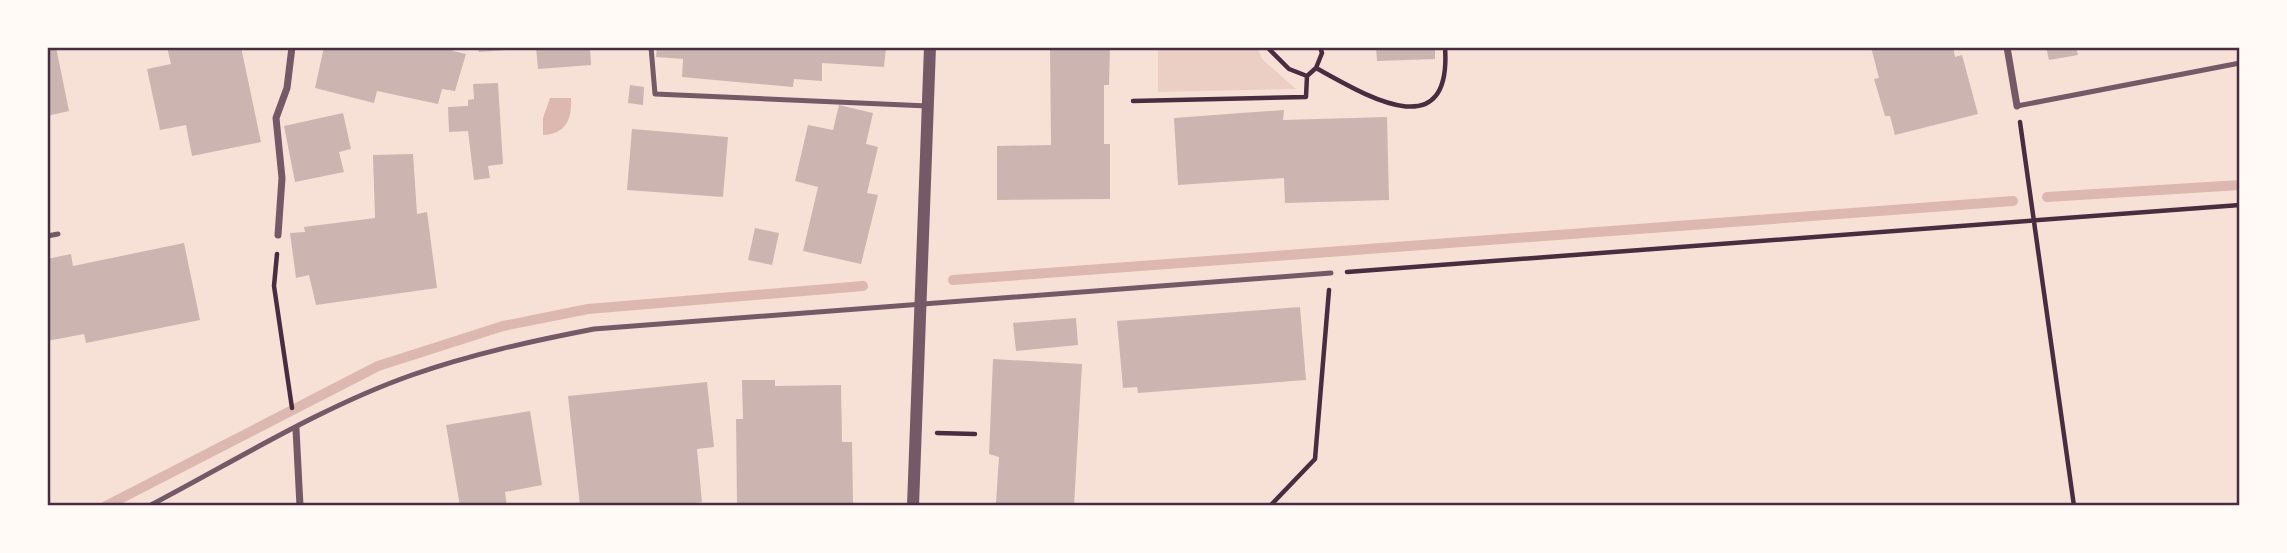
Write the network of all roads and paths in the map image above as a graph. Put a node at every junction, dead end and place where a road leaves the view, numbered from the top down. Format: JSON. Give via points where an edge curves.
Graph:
{"nodes":[{"id":1,"x":292,"y":47,"type":"edge"},
{"id":2,"x":651,"y":47,"type":"edge"},
{"id":3,"x":930,"y":47,"type":"edge"},
{"id":4,"x":1267,"y":47,"type":"edge"},
{"id":5,"x":1320,"y":47,"type":"edge"},
{"id":6,"x":1445,"y":47,"type":"edge"},
{"id":7,"x":2007,"y":47,"type":"edge"},
{"id":8,"x":2240,"y":63,"type":"edge"},
{"id":9,"x":1317,"y":68,"type":"junction"},
{"id":10,"x":1307,"y":76,"type":"junction"},
{"id":11,"x":1133,"y":101,"type":"dead end"},
{"id":12,"x":928,"y":106,"type":"junction"},
{"id":13,"x":2017,"y":106,"type":"junction"},
{"id":14,"x":2240,"y":205,"type":"edge"},
{"id":15,"x":2035,"y":219,"type":"junction"},
{"id":16,"x":58,"y":234,"type":"dead end"},
{"id":17,"x":278,"y":235,"type":"joint"},
{"id":18,"x":47,"y":236,"type":"edge"},
{"id":19,"x":1331,"y":273,"type":"junction"},
{"id":20,"x":922,"y":305,"type":"junction"},
{"id":21,"x":291,"y":399,"type":"dead end"},
{"id":22,"x":296,"y":429,"type":"junction"},
{"id":23,"x":933,"y":432,"type":"dead end"},
{"id":24,"x":975,"y":435,"type":"dead end"},
{"id":25,"x":149,"y":506,"type":"edge"},
{"id":26,"x":300,"y":506,"type":"edge"},
{"id":27,"x":913,"y":506,"type":"edge"},
{"id":28,"x":1270,"y":506,"type":"edge"},
{"id":29,"x":2074,"y":506,"type":"edge"}],
"edges":[{"from":1,"to":17,"type":"street","via":[[287,88],[276,117],[282,178]]},
{"from":2,"to":12,"type":"lane","via":[[655,94]]},
{"from":3,"to":12,"type":"street"},
{"from":4,"to":10,"type":"path","via":[[1289,69]]},
{"from":5,"to":9,"type":"path"},
{"from":6,"to":9,"type":"path","via":[[1447,71],[1442,90],[1411,109],[1377,101]]},
{"from":7,"to":13,"type":"street"},
{"from":8,"to":13,"type":"lane"},
{"from":9,"to":10,"type":"path"},
{"from":10,"to":11,"type":"path","via":[[1306,97]]},
{"from":12,"to":20,"type":"street"},
{"from":13,"to":15,"type":"path"},
{"from":14,"to":15,"type":"path"},
{"from":15,"to":19,"type":"path"},
{"from":15,"to":29,"type":"path"},
{"from":16,"to":18,"type":"lane"},
{"from":17,"to":21,"type":"path","via":[[274,286]]},
{"from":19,"to":20,"type":"lane"},
{"from":19,"to":28,"type":"path","via":[[1315,459]]},
{"from":20,"to":22,"type":"lane","via":[[594,329],[513,344],[411,375]]},
{"from":20,"to":27,"type":"street"},
{"from":22,"to":25,"type":"lane"},
{"from":22,"to":26,"type":"street"},
{"from":23,"to":24,"type":"path"}]}
